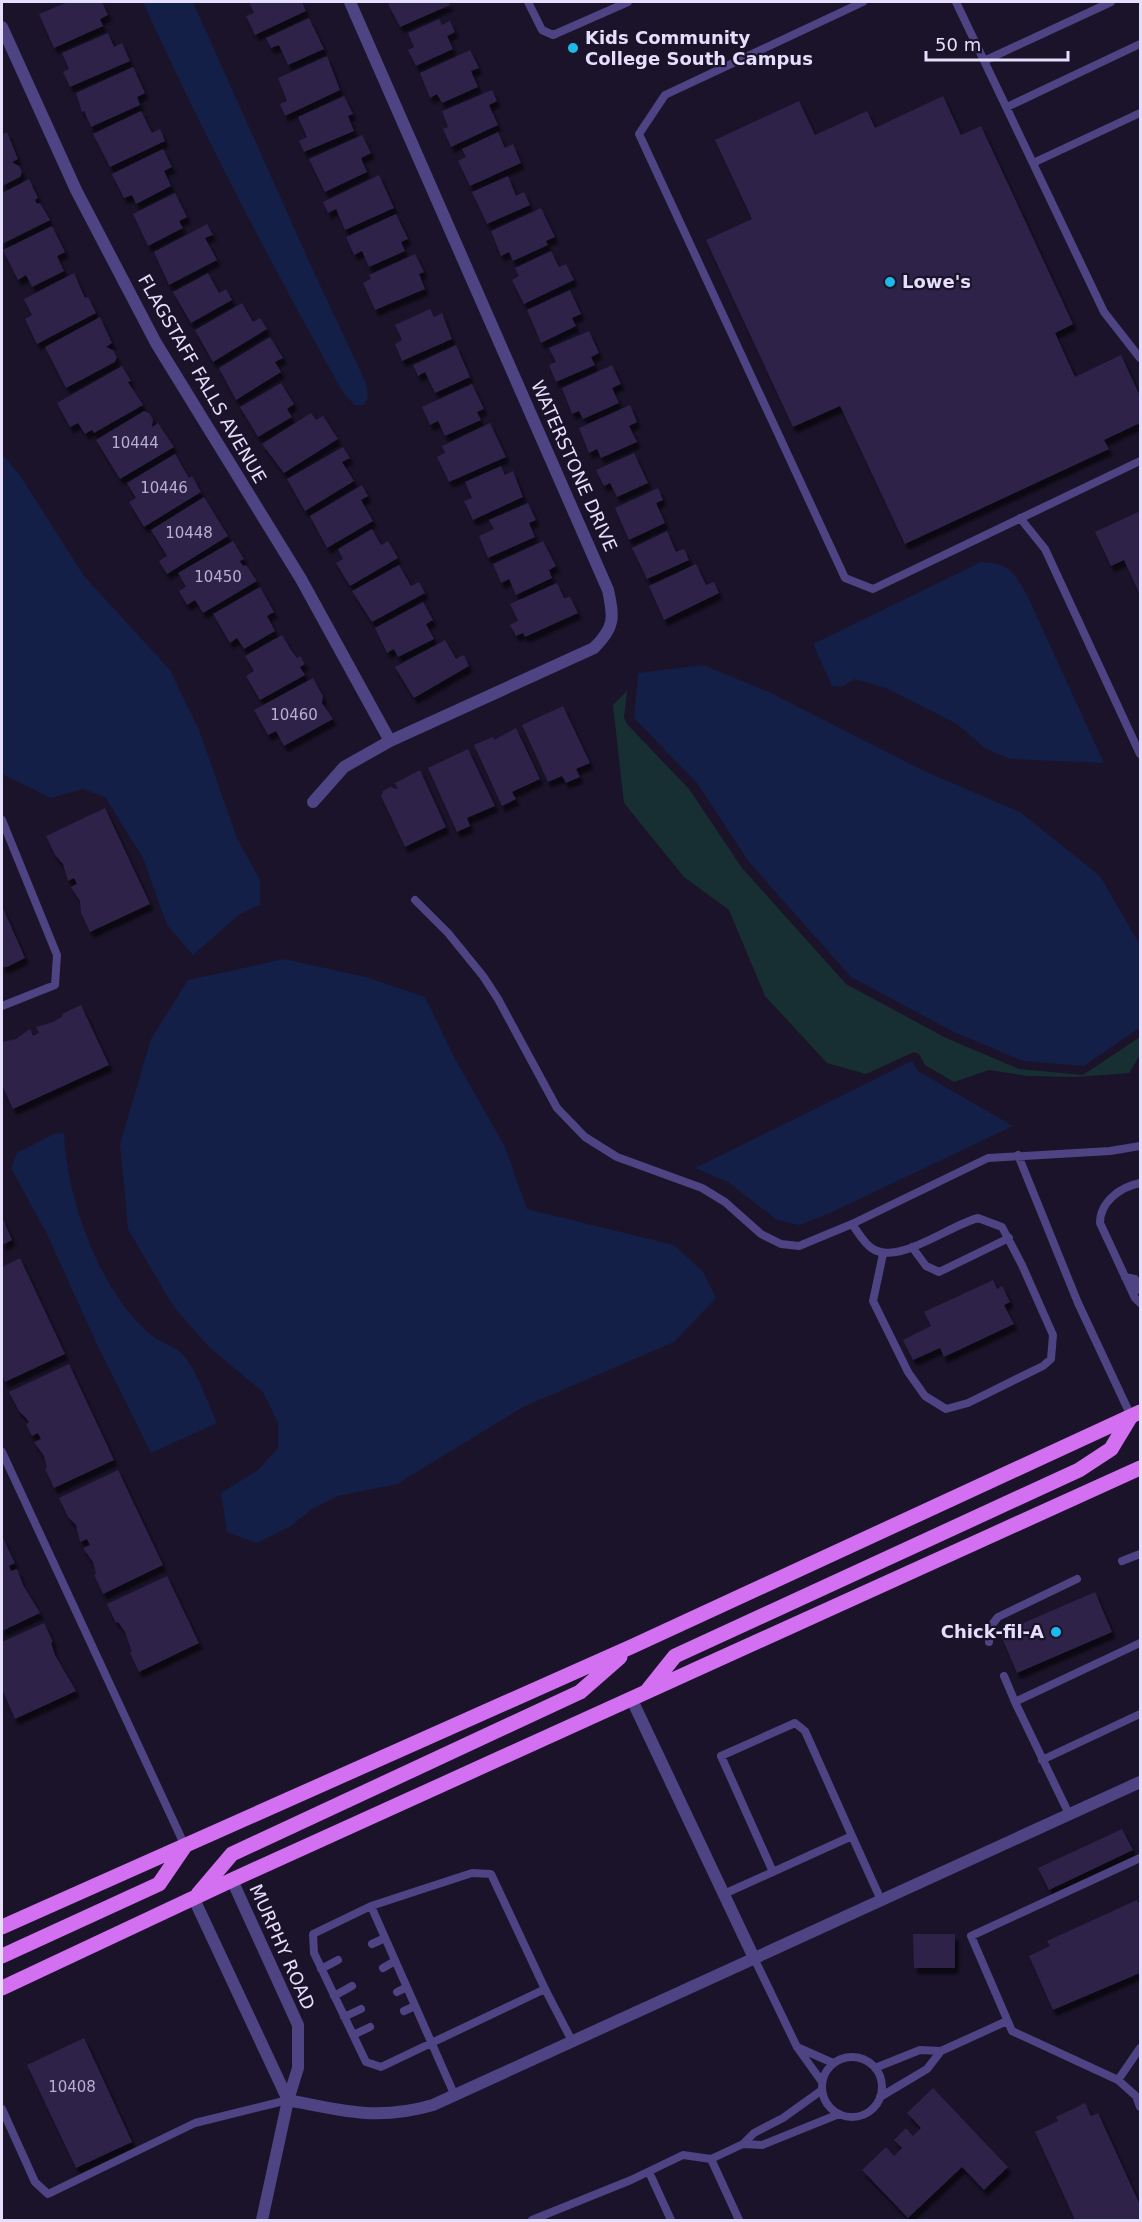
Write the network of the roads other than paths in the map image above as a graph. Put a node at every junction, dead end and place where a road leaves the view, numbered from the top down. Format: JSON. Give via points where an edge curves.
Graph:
{"nodes":[{"id":1,"x":350,"y":2,"type":"edge"},
{"id":2,"x":528,"y":2,"type":"edge"},
{"id":3,"x":628,"y":2,"type":"edge"},
{"id":4,"x":862,"y":2,"type":"edge"},
{"id":5,"x":956,"y":2,"type":"edge"},
{"id":6,"x":1111,"y":2,"type":"edge"},
{"id":7,"x":2,"y":27,"type":"edge"},
{"id":8,"x":1140,"y":44,"type":"edge"},
{"id":9,"x":984,"y":61,"type":"junction"},
{"id":10,"x":1007,"y":107,"type":"junction"},
{"id":11,"x":1140,"y":113,"type":"edge"},
{"id":12,"x":1033,"y":163,"type":"junction"},
{"id":13,"x":1140,"y":358,"type":"edge"},
{"id":14,"x":1140,"y":460,"type":"edge"},
{"id":15,"x":1020,"y":519,"type":"junction"},
{"id":16,"x":390,"y":741,"type":"junction"},
{"id":17,"x":1140,"y":754,"type":"edge"},
{"id":18,"x":313,"y":802,"type":"dead end"},
{"id":19,"x":2,"y":820,"type":"edge"},
{"id":20,"x":415,"y":900,"type":"dead end"},
{"id":21,"x":2,"y":1006,"type":"edge"},
{"id":22,"x":1140,"y":1146,"type":"edge"},
{"id":23,"x":1018,"y":1155,"type":"junction"},
{"id":24,"x":1140,"y":1183,"type":"edge"},
{"id":25,"x":852,"y":1224,"type":"junction"},
{"id":26,"x":1009,"y":1238,"type":"junction"},
{"id":27,"x":912,"y":1246,"type":"junction"},
{"id":28,"x":883,"y":1254,"type":"junction"},
{"id":29,"x":1125,"y":1277,"type":"junction"},
{"id":30,"x":1140,"y":1290,"type":"edge"},
{"id":31,"x":1140,"y":1303,"type":"edge"},
{"id":32,"x":1136,"y":1414,"type":"edge"},
{"id":33,"x":2,"y":1452,"type":"edge"},
{"id":34,"x":1140,"y":1468,"type":"edge"},
{"id":35,"x":1140,"y":1554,"type":"edge"},
{"id":36,"x":1122,"y":1561,"type":"dead end"},
{"id":37,"x":1077,"y":1579,"type":"dead end"},
{"id":38,"x":989,"y":1642,"type":"dead end"},
{"id":39,"x":1140,"y":1643,"type":"edge"},
{"id":40,"x":633,"y":1646,"type":"junction"},
{"id":41,"x":1004,"y":1676,"type":"dead end"},
{"id":42,"x":638,"y":1697,"type":"junction"},
{"id":43,"x":1015,"y":1702,"type":"junction"},
{"id":44,"x":1140,"y":1714,"type":"edge"},
{"id":45,"x":1042,"y":1760,"type":"junction"},
{"id":46,"x":1140,"y":1782,"type":"edge"},
{"id":47,"x":1069,"y":1814,"type":"junction"},
{"id":48,"x":852,"y":1836,"type":"junction"},
{"id":49,"x":185,"y":1846,"type":"junction"},
{"id":50,"x":1140,"y":1858,"type":"edge"},
{"id":51,"x":773,"y":1872,"type":"junction"},
{"id":52,"x":232,"y":1880,"type":"junction"},
{"id":53,"x":724,"y":1894,"type":"junction"},
{"id":54,"x":194,"y":1899,"type":"junction"},
{"id":55,"x":881,"y":1900,"type":"junction"},
{"id":56,"x":371,"y":1906,"type":"junction"},
{"id":57,"x":2,"y":1927,"type":"edge"},
{"id":58,"x":385,"y":1938,"type":"junction"},
{"id":59,"x":372,"y":1944,"type":"dead end"},
{"id":60,"x":2,"y":1956,"type":"edge"},
{"id":61,"x":754,"y":1958,"type":"junction"},
{"id":62,"x":338,"y":1960,"type":"dead end"},
{"id":63,"x":395,"y":1961,"type":"junction"},
{"id":64,"x":383,"y":1968,"type":"dead end"},
{"id":65,"x":321,"y":1969,"type":"junction"},
{"id":66,"x":352,"y":1986,"type":"dead end"},
{"id":67,"x":407,"y":1987,"type":"junction"},
{"id":68,"x":2,"y":1988,"type":"edge"},
{"id":69,"x":545,"y":1989,"type":"junction"},
{"id":70,"x":397,"y":1992,"type":"dead end"},
{"id":71,"x":334,"y":1996,"type":"junction"},
{"id":72,"x":415,"y":2006,"type":"junction"},
{"id":73,"x":362,"y":2009,"type":"dead end"},
{"id":74,"x":404,"y":2011,"type":"dead end"},
{"id":75,"x":344,"y":2017,"type":"junction"},
{"id":76,"x":1007,"y":2021,"type":"junction"},
{"id":77,"x":370,"y":2027,"type":"dead end"},
{"id":78,"x":353,"y":2035,"type":"junction"},
{"id":79,"x":572,"y":2041,"type":"junction"},
{"id":80,"x":431,"y":2043,"type":"junction"},
{"id":81,"x":797,"y":2047,"type":"junction"},
{"id":82,"x":1140,"y":2048,"type":"edge"},
{"id":83,"x":941,"y":2051,"type":"junction"},
{"id":84,"x":833,"y":2063,"type":"junction"},
{"id":85,"x":875,"y":2068,"type":"junction"},
{"id":86,"x":1118,"y":2080,"type":"junction"},
{"id":87,"x":822,"y":2086,"type":"junction"},
{"id":88,"x":455,"y":2096,"type":"junction"},
{"id":89,"x":880,"y":2097,"type":"junction"},
{"id":90,"x":288,"y":2100,"type":"junction"},
{"id":91,"x":1140,"y":2107,"type":"edge"},
{"id":92,"x":2,"y":2109,"type":"edge"},
{"id":93,"x":839,"y":2114,"type":"junction"},
{"id":94,"x":743,"y":2144,"type":"junction"},
{"id":95,"x":711,"y":2158,"type":"junction"},
{"id":96,"x":649,"y":2172,"type":"junction"},
{"id":97,"x":262,"y":2220,"type":"edge"},
{"id":98,"x":532,"y":2220,"type":"edge"},
{"id":99,"x":671,"y":2220,"type":"edge"},
{"id":100,"x":739,"y":2220,"type":"edge"}],
"edges":[{"from":1,"to":16,"type":"street","name":"WATERSTONE DRIVE","via":[[608,590],[613,614],[608,634],[594,648]]},
{"from":2,"to":3,"type":"lane","via":[[542,30],[553,35]]},
{"from":4,"to":15,"type":"lane","via":[[665,95],[639,134],[845,578],[873,589]]},
{"from":5,"to":9,"type":"lane"},
{"from":6,"to":9,"type":"lane"},
{"from":7,"to":16,"type":"street","name":"FLAGSTAFF FALLS AVENUE","via":[[76,190],[156,343],[301,579]]},
{"from":8,"to":10,"type":"lane"},
{"from":9,"to":10,"type":"lane"},
{"from":10,"to":12,"type":"lane"},
{"from":11,"to":12,"type":"lane"},
{"from":12,"to":13,"type":"lane","via":[[1104,312]]},
{"from":14,"to":15,"type":"lane"},
{"from":15,"to":17,"type":"lane","via":[[1045,549]]},
{"from":16,"to":18,"type":"street","name":"WATERSTONE DRIVE","via":[[344,767]]},
{"from":19,"to":21,"type":"lane","via":[[57,955],[55,985]]},
{"from":20,"to":25,"type":"lane","via":[[483,976],[557,1108],[585,1137],[616,1157],[702,1188],[725,1202],[761,1234],[781,1244],[799,1246]]},
{"from":22,"to":23,"type":"lane"},
{"from":23,"to":25,"type":"lane","via":[[988,1158]]},
{"from":23,"to":32,"type":"lane","via":[[1078,1303]]},
{"from":24,"to":29,"type":"lane","via":[[1121,1189],[1100,1212],[1100,1223]]},
{"from":25,"to":28,"type":"lane","via":[[871,1248]]},
{"from":26,"to":27,"type":"lane","via":[[1002,1227],[978,1218]]},
{"from":26,"to":27,"type":"lane","via":[[939,1272],[926,1266]]},
{"from":26,"to":28,"type":"lane","via":[[1053,1335],[1051,1359],[968,1403],[946,1409],[925,1396],[908,1372],[873,1300]]},
{"from":27,"to":28,"type":"lane"},
{"from":29,"to":30,"type":"lane","via":[[1135,1279]]},
{"from":29,"to":31,"type":"lane"},
{"from":32,"to":40,"type":"main road"},
{"from":32,"to":42,"type":"main road","via":[[1111,1449],[1079,1470],[675,1656]]},
{"from":33,"to":49,"type":"lane"},
{"from":34,"to":42,"type":"main road"},
{"from":35,"to":36,"type":"lane"},
{"from":37,"to":38,"type":"lane","via":[[998,1617],[991,1626]]},
{"from":39,"to":43,"type":"lane"},
{"from":40,"to":49,"type":"main road"},
{"from":40,"to":54,"type":"main road","via":[[580,1692],[232,1854]]},
{"from":41,"to":43,"type":"lane"},
{"from":42,"to":52,"type":"main road"},
{"from":42,"to":53,"type":"street"},
{"from":43,"to":45,"type":"lane"},
{"from":44,"to":45,"type":"lane"},
{"from":45,"to":47,"type":"lane"},
{"from":46,"to":47,"type":"street"},
{"from":47,"to":55,"type":"street"},
{"from":48,"to":51,"type":"lane"},
{"from":48,"to":51,"type":"lane","via":[[805,1731],[795,1723],[722,1756]]},
{"from":48,"to":55,"type":"lane"},
{"from":49,"to":57,"type":"main road"},
{"from":49,"to":60,"type":"main road","via":[[159,1884]]},
{"from":50,"to":76,"type":"lane","via":[[971,1936]]},
{"from":51,"to":53,"type":"lane"},
{"from":52,"to":54,"type":"main road"},
{"from":52,"to":90,"type":"street","name":"MURPHY ROAD","via":[[298,2025],[298,2068]]},
{"from":53,"to":61,"type":"street"},
{"from":54,"to":68,"type":"main road"},
{"from":54,"to":90,"type":"street"},
{"from":55,"to":61,"type":"street"},
{"from":56,"to":58,"type":"lane"},
{"from":56,"to":65,"type":"lane","via":[[313,1934],[314,1953]]},
{"from":56,"to":69,"type":"lane","via":[[472,1873],[490,1874]]},
{"from":58,"to":59,"type":"lane"},
{"from":58,"to":63,"type":"lane"},
{"from":61,"to":79,"type":"street"},
{"from":61,"to":81,"type":"lane"},
{"from":62,"to":65,"type":"lane"},
{"from":63,"to":64,"type":"lane"},
{"from":63,"to":67,"type":"lane"},
{"from":65,"to":71,"type":"lane"},
{"from":66,"to":71,"type":"lane"},
{"from":67,"to":70,"type":"lane"},
{"from":67,"to":72,"type":"lane"},
{"from":69,"to":79,"type":"lane"},
{"from":69,"to":80,"type":"lane"},
{"from":71,"to":75,"type":"lane"},
{"from":72,"to":74,"type":"lane"},
{"from":72,"to":80,"type":"lane"},
{"from":73,"to":75,"type":"lane"},
{"from":75,"to":78,"type":"lane"},
{"from":76,"to":83,"type":"lane"},
{"from":76,"to":86,"type":"lane","via":[[1012,2031]]},
{"from":77,"to":78,"type":"lane"},
{"from":78,"to":80,"type":"lane","via":[[366,2062],[381,2067]]},
{"from":79,"to":88,"type":"street"},
{"from":80,"to":88,"type":"lane"},
{"from":81,"to":84,"type":"lane"},
{"from":81,"to":87,"type":"lane"},
{"from":82,"to":86,"type":"lane"},
{"from":83,"to":85,"type":"lane","via":[[920,2050]]},
{"from":83,"to":89,"type":"lane","via":[[927,2069]]},
{"from":84,"to":85,"type":"lane","via":[[842,2058],[860,2058]]},
{"from":84,"to":87,"type":"lane"},
{"from":85,"to":89,"type":"lane","via":[[880,2077]]},
{"from":86,"to":91,"type":"lane","via":[[1136,2096]]},
{"from":87,"to":93,"type":"lane","via":[[831,2108]]},
{"from":87,"to":94,"type":"lane"},
{"from":88,"to":90,"type":"street","via":[[392,2114],[341,2111]]},
{"from":89,"to":93,"type":"lane","via":[[868,2112]]},
{"from":90,"to":92,"type":"lane","via":[[195,2122],[48,2194],[35,2182]]},
{"from":90,"to":97,"type":"street","name":"MURPHY ROAD"},
{"from":93,"to":94,"type":"lane","via":[[762,2145]]},
{"from":94,"to":95,"type":"lane"},
{"from":95,"to":96,"type":"lane","via":[[683,2155]]},
{"from":95,"to":100,"type":"lane"},
{"from":96,"to":98,"type":"lane"},
{"from":96,"to":99,"type":"lane"}]}
